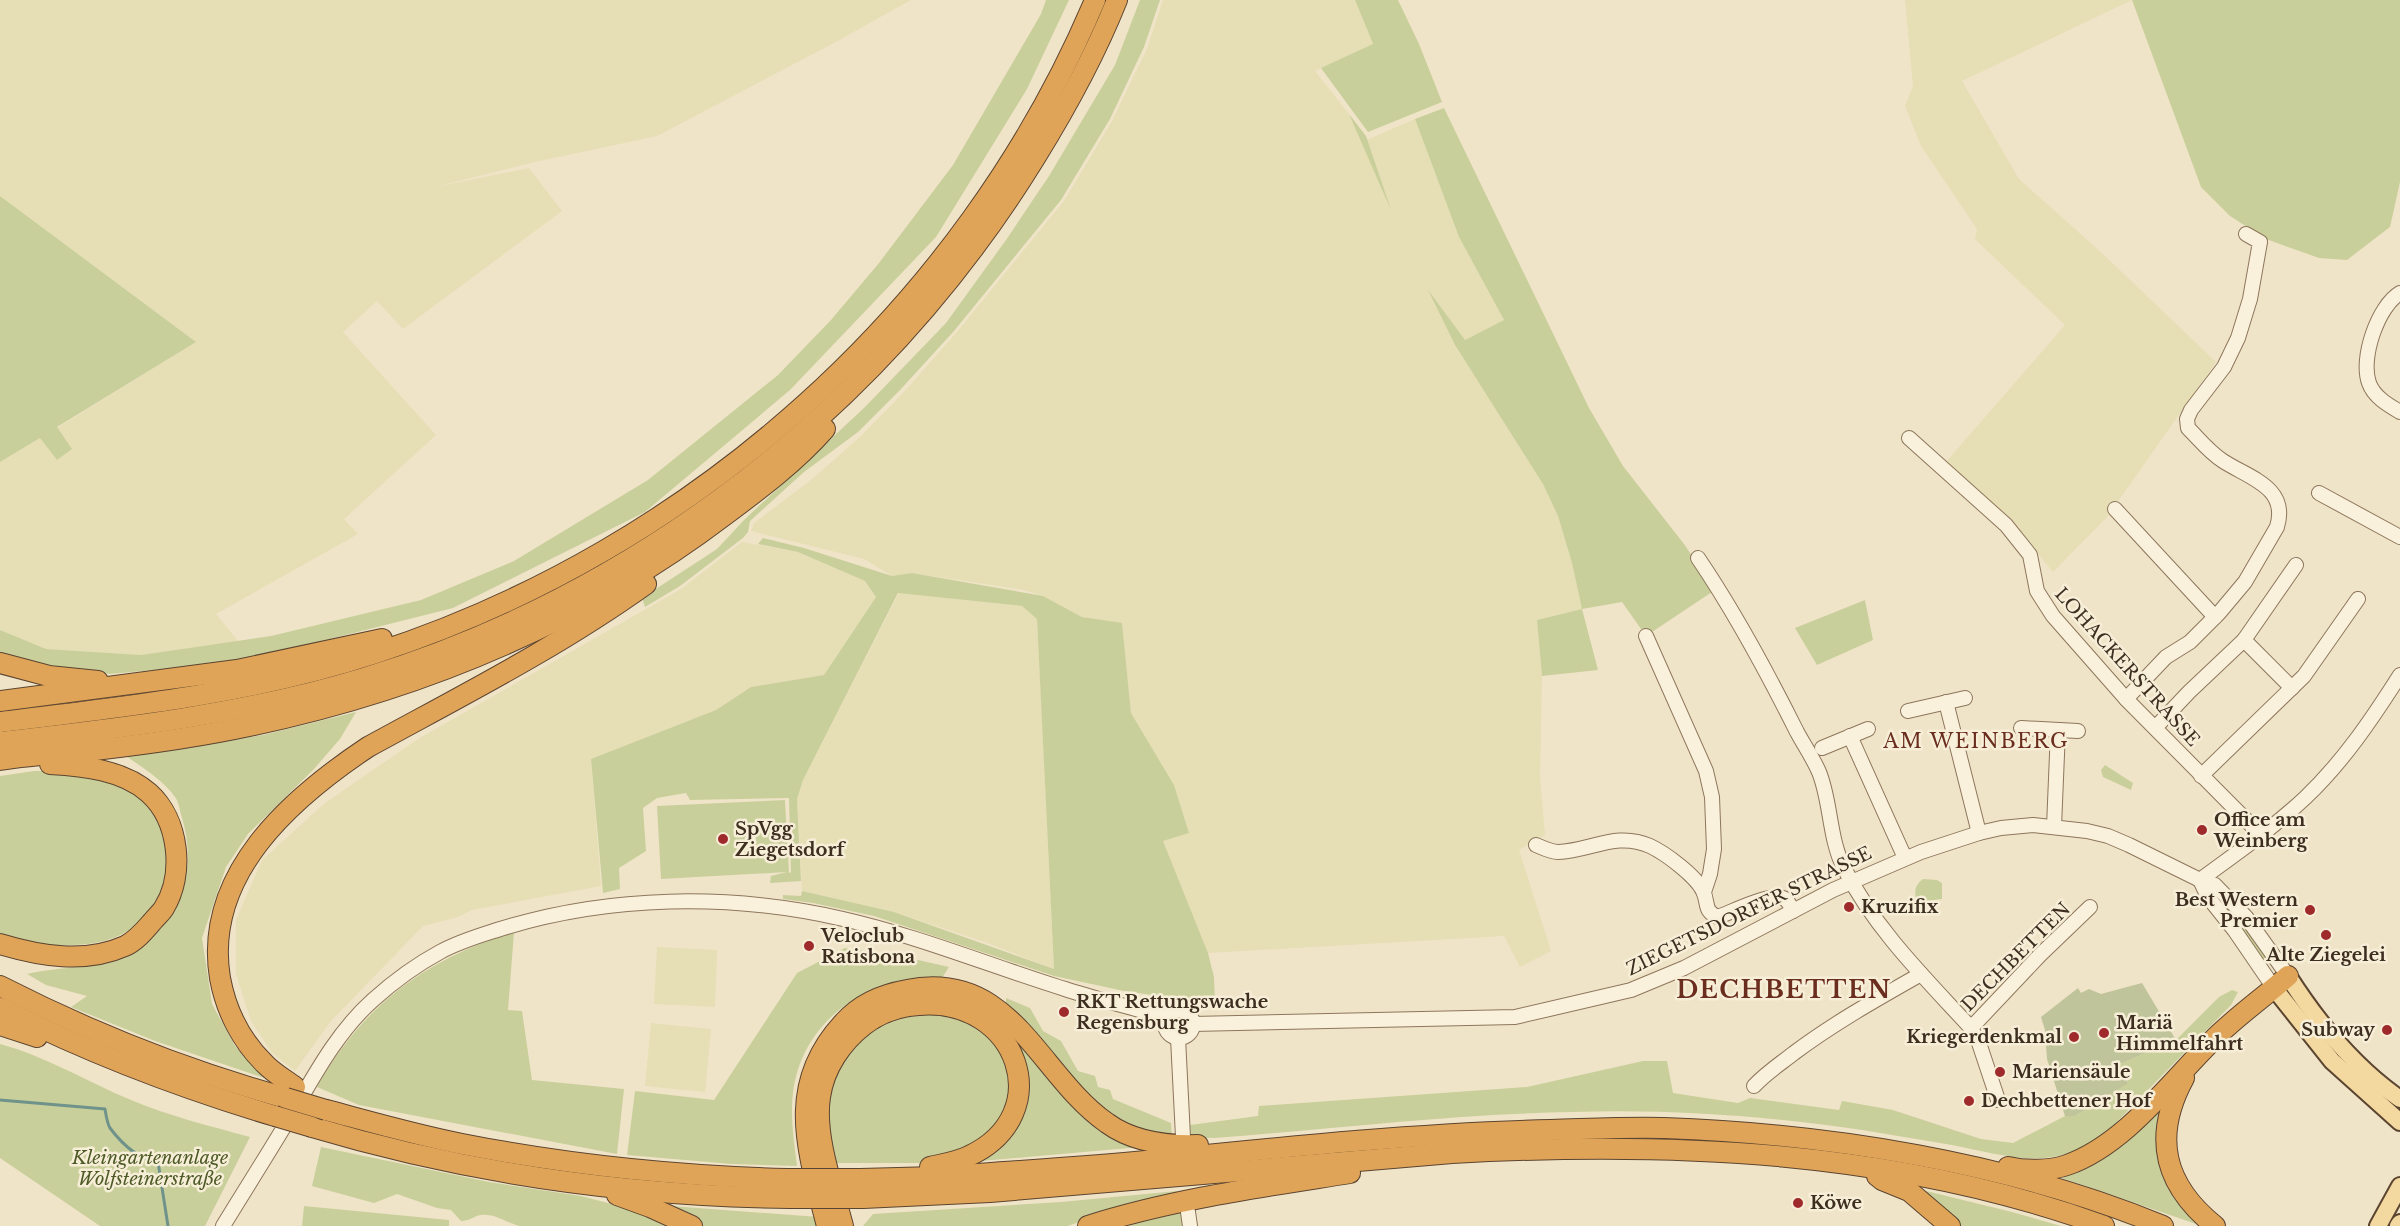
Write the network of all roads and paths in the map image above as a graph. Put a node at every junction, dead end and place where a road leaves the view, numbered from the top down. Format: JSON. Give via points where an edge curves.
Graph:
{"nodes":[{"id":1,"x":1095,"y":0,"type":"edge"},
{"id":2,"x":1117,"y":0,"type":"edge"},
{"id":3,"x":2246,"y":234,"type":"dead end"},
{"id":4,"x":2400,"y":293,"type":"edge"},
{"id":5,"x":856,"y":385,"type":"junction"},
{"id":6,"x":2400,"y":412,"type":"edge"},
{"id":7,"x":1909,"y":438,"type":"dead end"},
{"id":8,"x":2319,"y":493,"type":"dead end"},
{"id":9,"x":748,"y":497,"type":"junction"},
{"id":10,"x":2115,"y":509,"type":"dead end"},
{"id":11,"x":2400,"y":537,"type":"edge"},
{"id":12,"x":1698,"y":558,"type":"dead end"},
{"id":13,"x":2296,"y":565,"type":"dead end"},
{"id":14,"x":2358,"y":599,"type":"dead end"},
{"id":15,"x":2215,"y":617,"type":"junction"},
{"id":16,"x":438,"y":631,"type":"junction"},
{"id":17,"x":1646,"y":636,"type":"dead end"},
{"id":18,"x":2244,"y":640,"type":"junction"},
{"id":19,"x":0,"y":663,"type":"edge"},
{"id":20,"x":2400,"y":675,"type":"edge"},
{"id":21,"x":131,"y":685,"type":"junction"},
{"id":22,"x":2292,"y":688,"type":"junction"},
{"id":23,"x":1965,"y":698,"type":"dead end"},
{"id":24,"x":2126,"y":699,"type":"junction"},
{"id":25,"x":0,"y":701,"type":"edge"},
{"id":26,"x":1946,"y":702,"type":"junction"},
{"id":27,"x":1908,"y":711,"type":"dead end"},
{"id":28,"x":0,"y":722,"type":"edge"},
{"id":29,"x":2021,"y":728,"type":"dead end"},
{"id":30,"x":2154,"y":728,"type":"junction"},
{"id":31,"x":1868,"y":729,"type":"dead end"},
{"id":32,"x":2058,"y":730,"type":"junction"},
{"id":33,"x":2078,"y":730,"type":"dead end"},
{"id":34,"x":1850,"y":736,"type":"junction"},
{"id":35,"x":0,"y":742,"type":"edge"},
{"id":36,"x":1822,"y":748,"type":"dead end"},
{"id":37,"x":0,"y":760,"type":"edge"},
{"id":38,"x":0,"y":765,"type":"edge"},
{"id":39,"x":2201,"y":776,"type":"junction"},
{"id":40,"x":2054,"y":827,"type":"junction"},
{"id":41,"x":1979,"y":833,"type":"junction"},
{"id":42,"x":2261,"y":835,"type":"junction"},
{"id":43,"x":1536,"y":845,"type":"dead end"},
{"id":44,"x":1905,"y":858,"type":"junction"},
{"id":45,"x":2200,"y":880,"type":"junction"},
{"id":46,"x":1853,"y":882,"type":"junction"},
{"id":47,"x":1704,"y":892,"type":"junction"},
{"id":48,"x":2090,"y":907,"type":"dead end"},
{"id":49,"x":1793,"y":911,"type":"junction"},
{"id":50,"x":0,"y":944,"type":"edge"},
{"id":51,"x":1921,"y":974,"type":"junction"},
{"id":52,"x":2281,"y":982,"type":"junction"},
{"id":53,"x":0,"y":986,"type":"edge"},
{"id":54,"x":0,"y":1008,"type":"edge"},
{"id":55,"x":1166,"y":1018,"type":"junction"},
{"id":56,"x":1192,"y":1024,"type":"junction"},
{"id":57,"x":0,"y":1025,"type":"edge"},
{"id":58,"x":1971,"y":1028,"type":"junction"},
{"id":59,"x":1178,"y":1038,"type":"junction"},
{"id":60,"x":85,"y":1046,"type":"junction"},
{"id":61,"x":2193,"y":1061,"type":"junction"},
{"id":62,"x":1754,"y":1086,"type":"dead end"},
{"id":63,"x":290,"y":1093,"type":"junction"},
{"id":64,"x":1998,"y":1100,"type":"dead end"},
{"id":65,"x":2400,"y":1100,"type":"edge"},
{"id":66,"x":2400,"y":1122,"type":"edge"},
{"id":67,"x":1183,"y":1137,"type":"dead end"},
{"id":68,"x":1236,"y":1151,"type":"junction"},
{"id":69,"x":1452,"y":1153,"type":"junction"},
{"id":70,"x":1961,"y":1164,"type":"junction"},
{"id":71,"x":1868,"y":1168,"type":"junction"},
{"id":72,"x":583,"y":1184,"type":"junction"},
{"id":73,"x":867,"y":1185,"type":"junction"},
{"id":74,"x":2400,"y":1186,"type":"edge"},
{"id":75,"x":789,"y":1188,"type":"junction"},
{"id":76,"x":223,"y":1226,"type":"edge"},
{"id":77,"x":692,"y":1226,"type":"edge"},
{"id":78,"x":827,"y":1226,"type":"edge"},
{"id":79,"x":843,"y":1226,"type":"edge"},
{"id":80,"x":1088,"y":1226,"type":"edge"},
{"id":81,"x":1950,"y":1226,"type":"edge"},
{"id":82,"x":2104,"y":1226,"type":"edge"},
{"id":83,"x":2163,"y":1226,"type":"edge"},
{"id":84,"x":2215,"y":1226,"type":"edge"},
{"id":85,"x":2378,"y":1226,"type":"edge"}],
"edges":[{"from":1,"to":16,"type":"highway","via":[[1046,102],[1004,172],[950,248],[837,375],[762,442],[654,521],[526,593]]},
{"from":2,"to":5,"type":"highway","via":[[1059,118],[1013,193],[951,279]]},
{"from":3,"to":15,"type":"street","via":[[2260,242],[2250,299],[2238,338],[2224,367],[2192,410],[2188,428],[2223,461],[2266,486],[2280,506],[2277,527],[2245,582]]},
{"from":4,"to":6,"type":"street","via":[[2391,298],[2381,313],[2367,366],[2373,390]]},
{"from":5,"to":9,"type":"highway","via":[[818,437]]},
{"from":5,"to":35,"type":"highway","via":[[755,474],[667,537],[572,592],[470,640],[363,678],[255,706]]},
{"from":7,"to":24,"type":"street","name":"LOHACKERSTRASSE","via":[[2006,525],[2030,555],[2042,602]]},
{"from":8,"to":11,"type":"street"},
{"from":9,"to":37,"type":"highway","via":[[624,584],[546,626],[433,675],[346,703],[248,726],[96,750]]},
{"from":9,"to":63,"type":"highway","via":[[687,554],[598,618],[482,687],[368,747],[312,787],[269,830],[244,863],[227,898],[218,942],[218,967],[231,1017],[244,1039]]},
{"from":10,"to":15,"type":"street"},
{"from":12,"to":46,"type":"street","via":[[1766,669],[1819,772],[1831,826]]},
{"from":13,"to":18,"type":"street"},
{"from":14,"to":22,"type":"street"},
{"from":15,"to":24,"type":"street","via":[[2190,642],[2166,657]]},
{"from":16,"to":21,"type":"highway","via":[[402,634],[237,670]]},
{"from":16,"to":28,"type":"highway","via":[[339,664],[237,689]]},
{"from":17,"to":47,"type":"street","via":[[1706,771],[1712,797],[1714,849]]},
{"from":18,"to":22,"type":"street"},
{"from":18,"to":30,"type":"street"},
{"from":19,"to":21,"type":"highway","via":[[49,676]]},
{"from":20,"to":42,"type":"street","via":[[2348,752],[2304,799]]},
{"from":21,"to":25,"type":"highway"},
{"from":22,"to":39,"type":"street"},
{"from":23,"to":26,"type":"street"},
{"from":24,"to":30,"type":"street","name":"LOHACKERSTRASSE"},
{"from":26,"to":27,"type":"street"},
{"from":26,"to":41,"type":"street"},
{"from":29,"to":32,"type":"street"},
{"from":30,"to":39,"type":"street","name":"LOHACKERSTRASSE"},
{"from":31,"to":34,"type":"street"},
{"from":32,"to":33,"type":"street"},
{"from":32,"to":40,"type":"street"},
{"from":34,"to":36,"type":"street"},
{"from":34,"to":44,"type":"street"},
{"from":38,"to":50,"type":"highway","via":[[75,765],[108,772],[133,783],[160,806],[171,829],[176,868],[164,908],[126,945],[69,958]]},
{"from":39,"to":42,"type":"street","name":"LOHACKERSTRASSE"},
{"from":40,"to":41,"type":"street","name":"ZIEGETSDORFER STRASSE","via":[[2033,825]]},
{"from":40,"to":45,"type":"street","name":"ZIEGETSDORFER STRASSE","via":[[2108,836]]},
{"from":41,"to":44,"type":"street","name":"ZIEGETSDORFER STRASSE"},
{"from":42,"to":45,"type":"street"},
{"from":43,"to":47,"type":"street","via":[[1557,852],[1613,840],[1650,846],[1675,863]]},
{"from":44,"to":46,"type":"street","name":"ZIEGETSDORFER STRASSE"},
{"from":45,"to":52,"type":"street","via":[[2208,897]]},
{"from":46,"to":49,"type":"street","name":"ZIEGETSDORFER STRASSE"},
{"from":46,"to":51,"type":"street","via":[[1874,917]]},
{"from":47,"to":49,"type":"street","via":[[1706,909],[1718,917],[1778,897],[1787,900]]},
{"from":48,"to":58,"type":"street","name":"DECHBETTEN"},
{"from":49,"to":56,"type":"street","name":"ZIEGETSDORFER STRASSE","via":[[1684,968],[1631,990],[1515,1017]]},
{"from":51,"to":58,"type":"street"},
{"from":51,"to":62,"type":"street","via":[[1853,1012]]},
{"from":52,"to":61,"type":"highway"},
{"from":52,"to":65,"type":"main road","via":[[2364,1070]]},
{"from":52,"to":66,"type":"main road","via":[[2332,1061]]},
{"from":53,"to":63,"type":"highway","via":[[84,1025],[207,1074]]},
{"from":54,"to":60,"type":"highway"},
{"from":55,"to":56,"type":"street","via":[[1179,1010],[1189,1014]]},
{"from":55,"to":59,"type":"street","via":[[1168,1033]]},
{"from":55,"to":76,"type":"street","via":[[825,915],[732,903],[648,901],[553,916],[442,951],[370,1002],[329,1053]]},
{"from":56,"to":59,"type":"street","via":[[1188,1034]]},
{"from":57,"to":60,"type":"highway","via":[[54,1042]]},
{"from":58,"to":64,"type":"street","name":"DECHBETTEN"},
{"from":59,"to":67,"type":"street"},
{"from":60,"to":72,"type":"highway","bridge":true,"via":[[189,1089],[312,1127],[461,1164]]},
{"from":61,"to":70,"type":"highway","via":[[2108,1142],[2065,1166],[2022,1170],[1980,1160]]},
{"from":61,"to":84,"type":"highway","via":[[2175,1094],[2166,1144],[2169,1166],[2178,1186]]},
{"from":63,"to":75,"type":"highway","via":[[326,1110],[462,1144],[550,1160]]},
{"from":68,"to":70,"type":"highway","via":[[1502,1131],[1662,1128],[1872,1148]]},
{"from":68,"to":73,"type":"highway"},
{"from":68,"to":78,"type":"highway","via":[[1142,1140],[1109,1125],[1078,1101],[1029,1038],[1002,1011],[963,993],[915,988],[883,997],[849,1016],[833,1033],[814,1065],[805,1100],[806,1133]]},
{"from":69,"to":71,"type":"highway","via":[[1656,1148],[1745,1153]]},
{"from":69,"to":73,"type":"highway","via":[[1024,1190]]},
{"from":69,"to":80,"type":"highway","via":[[1421,1164],[1140,1210]]},
{"from":70,"to":83,"type":"highway","via":[[2038,1184]]},
{"from":71,"to":81,"type":"highway","via":[[1882,1180],[1910,1191]]},
{"from":71,"to":82,"type":"highway","via":[[1967,1186]]},
{"from":72,"to":75,"type":"highway","via":[[676,1193]]},
{"from":72,"to":77,"type":"highway"},
{"from":73,"to":75,"type":"highway","bridge":true},
{"from":73,"to":79,"type":"highway","via":[[890,1169],[924,1169],[955,1162],[990,1143],[1003,1129],[1014,1110],[1019,1077],[1009,1048],[987,1021],[951,1006],[907,1006],[870,1021],[837,1054],[826,1074],[819,1115]]},
{"from":74,"to":85,"type":"main road"}]}
